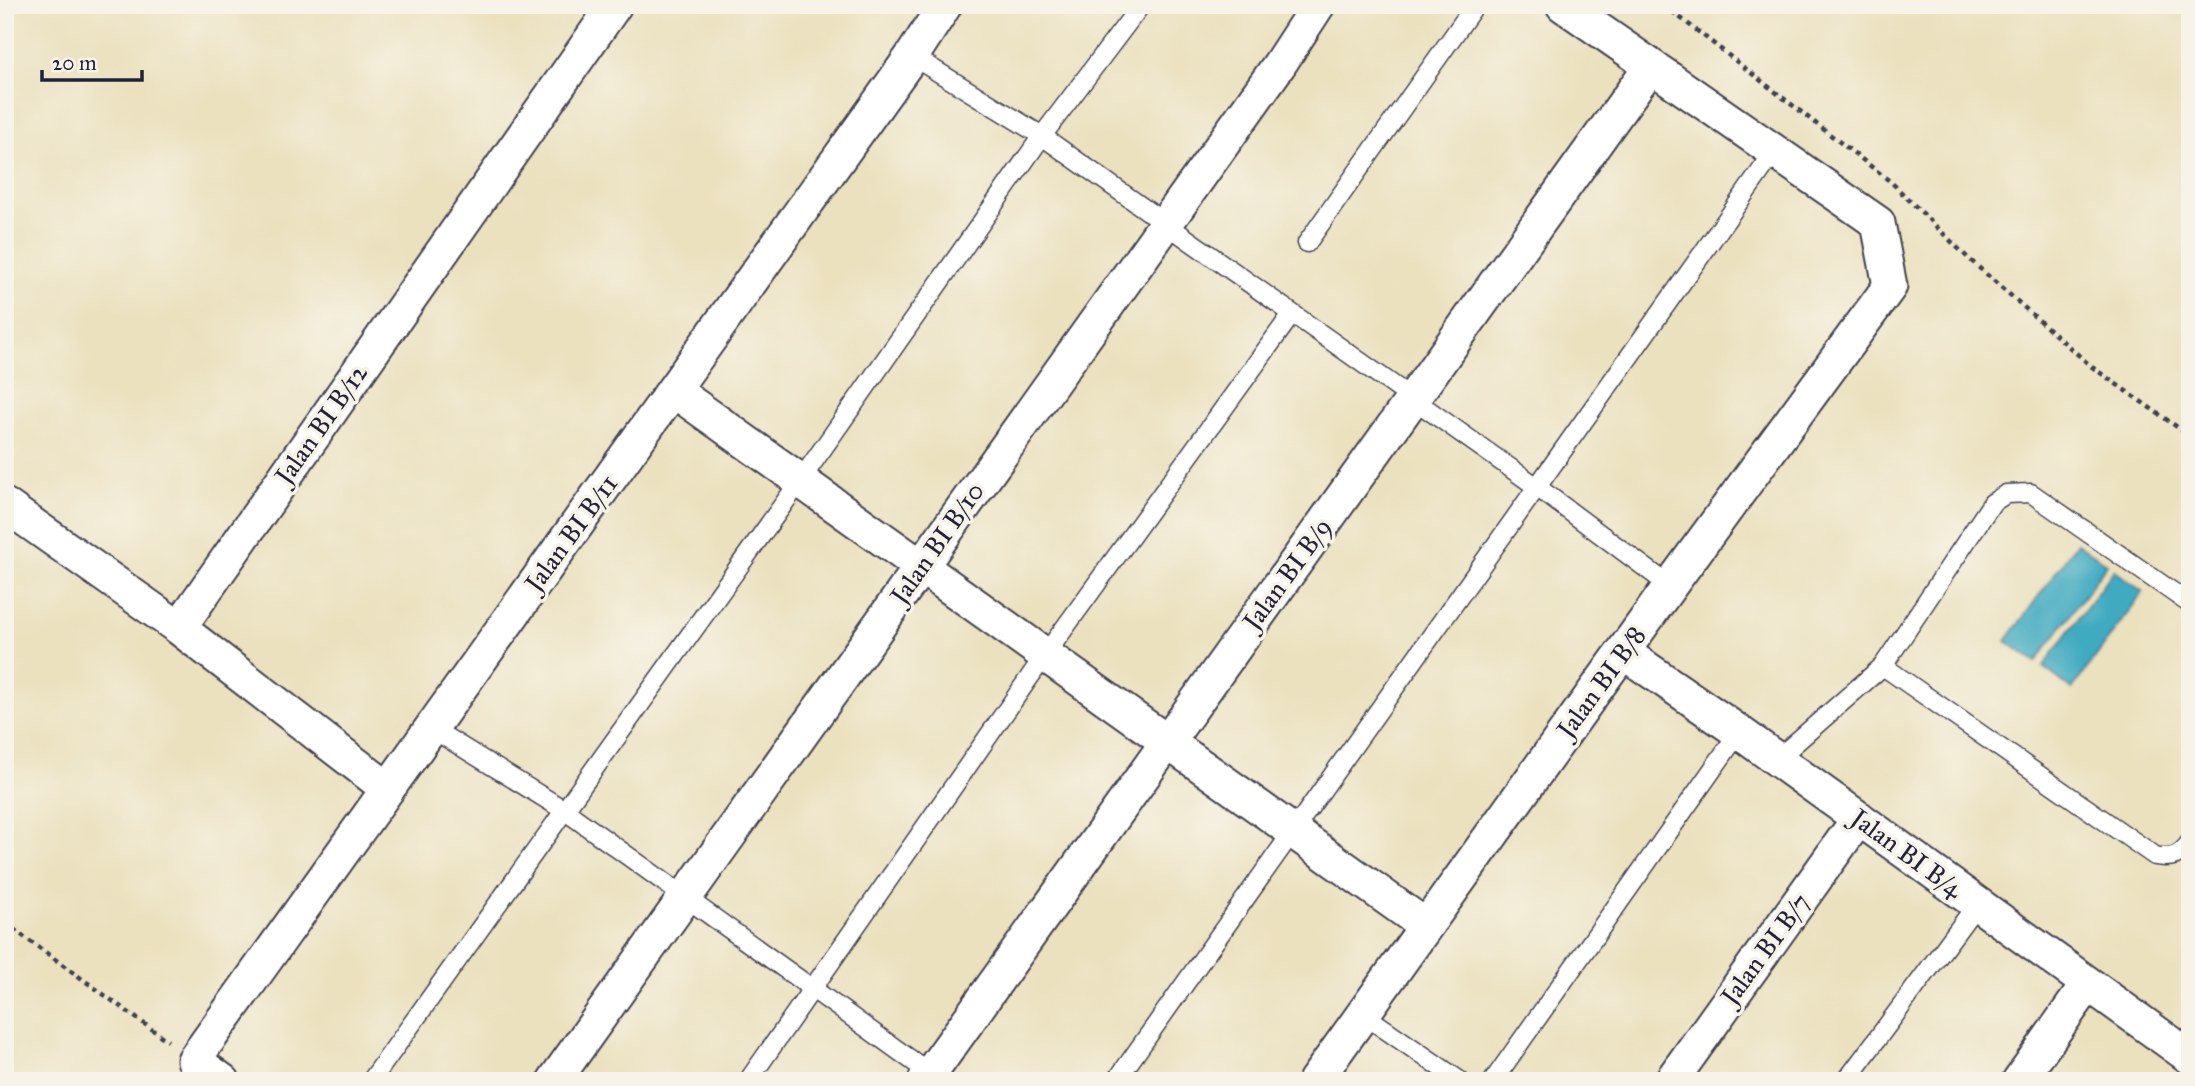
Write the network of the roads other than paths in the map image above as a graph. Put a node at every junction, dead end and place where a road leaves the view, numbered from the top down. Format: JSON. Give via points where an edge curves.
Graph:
{"nodes":[{"id":1,"x":615,"y":5,"type":"edge"},
{"id":2,"x":945,"y":5,"type":"edge"},
{"id":3,"x":1141,"y":5,"type":"edge"},
{"id":4,"x":1318,"y":5,"type":"edge"},
{"id":5,"x":1475,"y":5,"type":"edge"},
{"id":6,"x":1563,"y":5,"type":"edge"},
{"id":7,"x":912,"y":56,"type":"junction"},
{"id":8,"x":1650,"y":67,"type":"junction"},
{"id":9,"x":1042,"y":136,"type":"junction"},
{"id":10,"x":1775,"y":151,"type":"junction"},
{"id":11,"x":1165,"y":223,"type":"junction"},
{"id":12,"x":1307,"y":243,"type":"dead end"},
{"id":13,"x":1292,"y":314,"type":"junction"},
{"id":14,"x":673,"y":390,"type":"junction"},
{"id":15,"x":1412,"y":399,"type":"junction"},
{"id":16,"x":800,"y":481,"type":"junction"},
{"id":17,"x":1537,"y":487,"type":"junction"},
{"id":18,"x":5,"y":505,"type":"edge"},
{"id":19,"x":921,"y":566,"type":"junction"},
{"id":20,"x":1670,"y":586,"type":"junction"},
{"id":21,"x":2190,"y":604,"type":"edge"},
{"id":22,"x":179,"y":628,"type":"junction"},
{"id":23,"x":1623,"y":652,"type":"junction"},
{"id":24,"x":1045,"y":655,"type":"junction"},
{"id":25,"x":1883,"y":666,"type":"junction"},
{"id":26,"x":431,"y":728,"type":"junction"},
{"id":27,"x":1739,"y":732,"type":"junction"},
{"id":28,"x":1167,"y":742,"type":"junction"},
{"id":29,"x":1777,"y":759,"type":"junction"},
{"id":30,"x":388,"y":789,"type":"junction"},
{"id":31,"x":564,"y":810,"type":"junction"},
{"id":32,"x":1859,"y":818,"type":"junction"},
{"id":33,"x":1294,"y":832,"type":"junction"},
{"id":34,"x":2190,"y":842,"type":"edge"},
{"id":35,"x":685,"y":896,"type":"junction"},
{"id":36,"x":1977,"y":904,"type":"junction"},
{"id":37,"x":1426,"y":926,"type":"junction"},
{"id":38,"x":2088,"y":984,"type":"junction"},
{"id":39,"x":813,"y":988,"type":"junction"},
{"id":40,"x":1363,"y":1014,"type":"junction"},
{"id":41,"x":2190,"y":1057,"type":"edge"},
{"id":42,"x":932,"y":1078,"type":"edge"},
{"id":43,"x":223,"y":1081,"type":"edge"},
{"id":44,"x":371,"y":1081,"type":"edge"},
{"id":45,"x":554,"y":1081,"type":"edge"},
{"id":46,"x":748,"y":1081,"type":"edge"},
{"id":47,"x":1116,"y":1081,"type":"edge"},
{"id":48,"x":1315,"y":1081,"type":"edge"},
{"id":49,"x":1460,"y":1081,"type":"edge"},
{"id":50,"x":1493,"y":1081,"type":"edge"},
{"id":51,"x":1671,"y":1081,"type":"edge"},
{"id":52,"x":1846,"y":1081,"type":"edge"},
{"id":53,"x":2019,"y":1081,"type":"edge"}],
"edges":[{"from":1,"to":22,"type":"street","name":"Jalan BI B/12"},
{"from":2,"to":7,"type":"street","name":"Jalan BI B/11"},
{"from":3,"to":9,"type":"lane"},
{"from":4,"to":11,"type":"street","name":"Jalan BI B/10"},
{"from":5,"to":12,"type":"lane"},
{"from":6,"to":8,"type":"street"},
{"from":7,"to":9,"type":"lane"},
{"from":7,"to":14,"type":"street","name":"Jalan BI B/11"},
{"from":8,"to":10,"type":"street"},
{"from":8,"to":15,"type":"street","name":"Jalan BI B/9"},
{"from":9,"to":11,"type":"lane"},
{"from":9,"to":16,"type":"lane"},
{"from":10,"to":17,"type":"lane"},
{"from":10,"to":20,"type":"street","name":"Jalan BI B/8","via":[[1878,223],[1890,286]]},
{"from":11,"to":13,"type":"lane"},
{"from":11,"to":19,"type":"street","name":"Jalan BI B/10"},
{"from":13,"to":15,"type":"lane"},
{"from":13,"to":24,"type":"lane"},
{"from":14,"to":16,"type":"street"},
{"from":14,"to":26,"type":"street","name":"Jalan BI B/11"},
{"from":15,"to":17,"type":"lane"},
{"from":15,"to":28,"type":"street","name":"Jalan BI B/9"},
{"from":16,"to":19,"type":"street"},
{"from":16,"to":31,"type":"lane"},
{"from":17,"to":20,"type":"lane"},
{"from":17,"to":33,"type":"lane"},
{"from":18,"to":22,"type":"street"},
{"from":19,"to":24,"type":"street"},
{"from":19,"to":35,"type":"street","name":"Jalan BI B/10"},
{"from":20,"to":23,"type":"street","name":"Jalan BI B/8"},
{"from":21,"to":25,"type":"lane","via":[[2031,493],[2006,494],[1992,503]]},
{"from":22,"to":30,"type":"street"},
{"from":23,"to":27,"type":"street","name":"Jalan BI B/4"},
{"from":23,"to":37,"type":"street","name":"Jalan BI B/8"},
{"from":24,"to":28,"type":"street"},
{"from":24,"to":39,"type":"lane"},
{"from":25,"to":29,"type":"lane"},
{"from":25,"to":34,"type":"lane","via":[[2155,856],[2176,857]]},
{"from":26,"to":30,"type":"street","name":"Jalan BI B/11"},
{"from":26,"to":31,"type":"lane"},
{"from":27,"to":29,"type":"street","name":"Jalan BI B/4"},
{"from":27,"to":50,"type":"lane"},
{"from":28,"to":33,"type":"street"},
{"from":28,"to":42,"type":"street","name":"Jalan BI B/9"},
{"from":29,"to":32,"type":"street","name":"Jalan BI B/4"},
{"from":30,"to":43,"type":"street","name":"Jalan BI B/11","via":[[194,1060]]},
{"from":31,"to":35,"type":"lane"},
{"from":31,"to":44,"type":"lane"},
{"from":32,"to":36,"type":"street","name":"Jalan BI B/4"},
{"from":32,"to":51,"type":"street","name":"Jalan BI B/7"},
{"from":33,"to":37,"type":"street"},
{"from":33,"to":47,"type":"lane"},
{"from":35,"to":39,"type":"lane"},
{"from":35,"to":45,"type":"street","name":"Jalan BI B/10"},
{"from":36,"to":38,"type":"street","name":"Jalan BI B/4"},
{"from":36,"to":52,"type":"lane"},
{"from":37,"to":40,"type":"street","name":"Jalan BI B/8"},
{"from":38,"to":41,"type":"street","name":"Jalan BI B/4"},
{"from":38,"to":53,"type":"street"},
{"from":39,"to":42,"type":"lane"},
{"from":39,"to":46,"type":"lane"},
{"from":40,"to":48,"type":"street","name":"Jalan BI B/8"},
{"from":40,"to":49,"type":"lane"}]}
